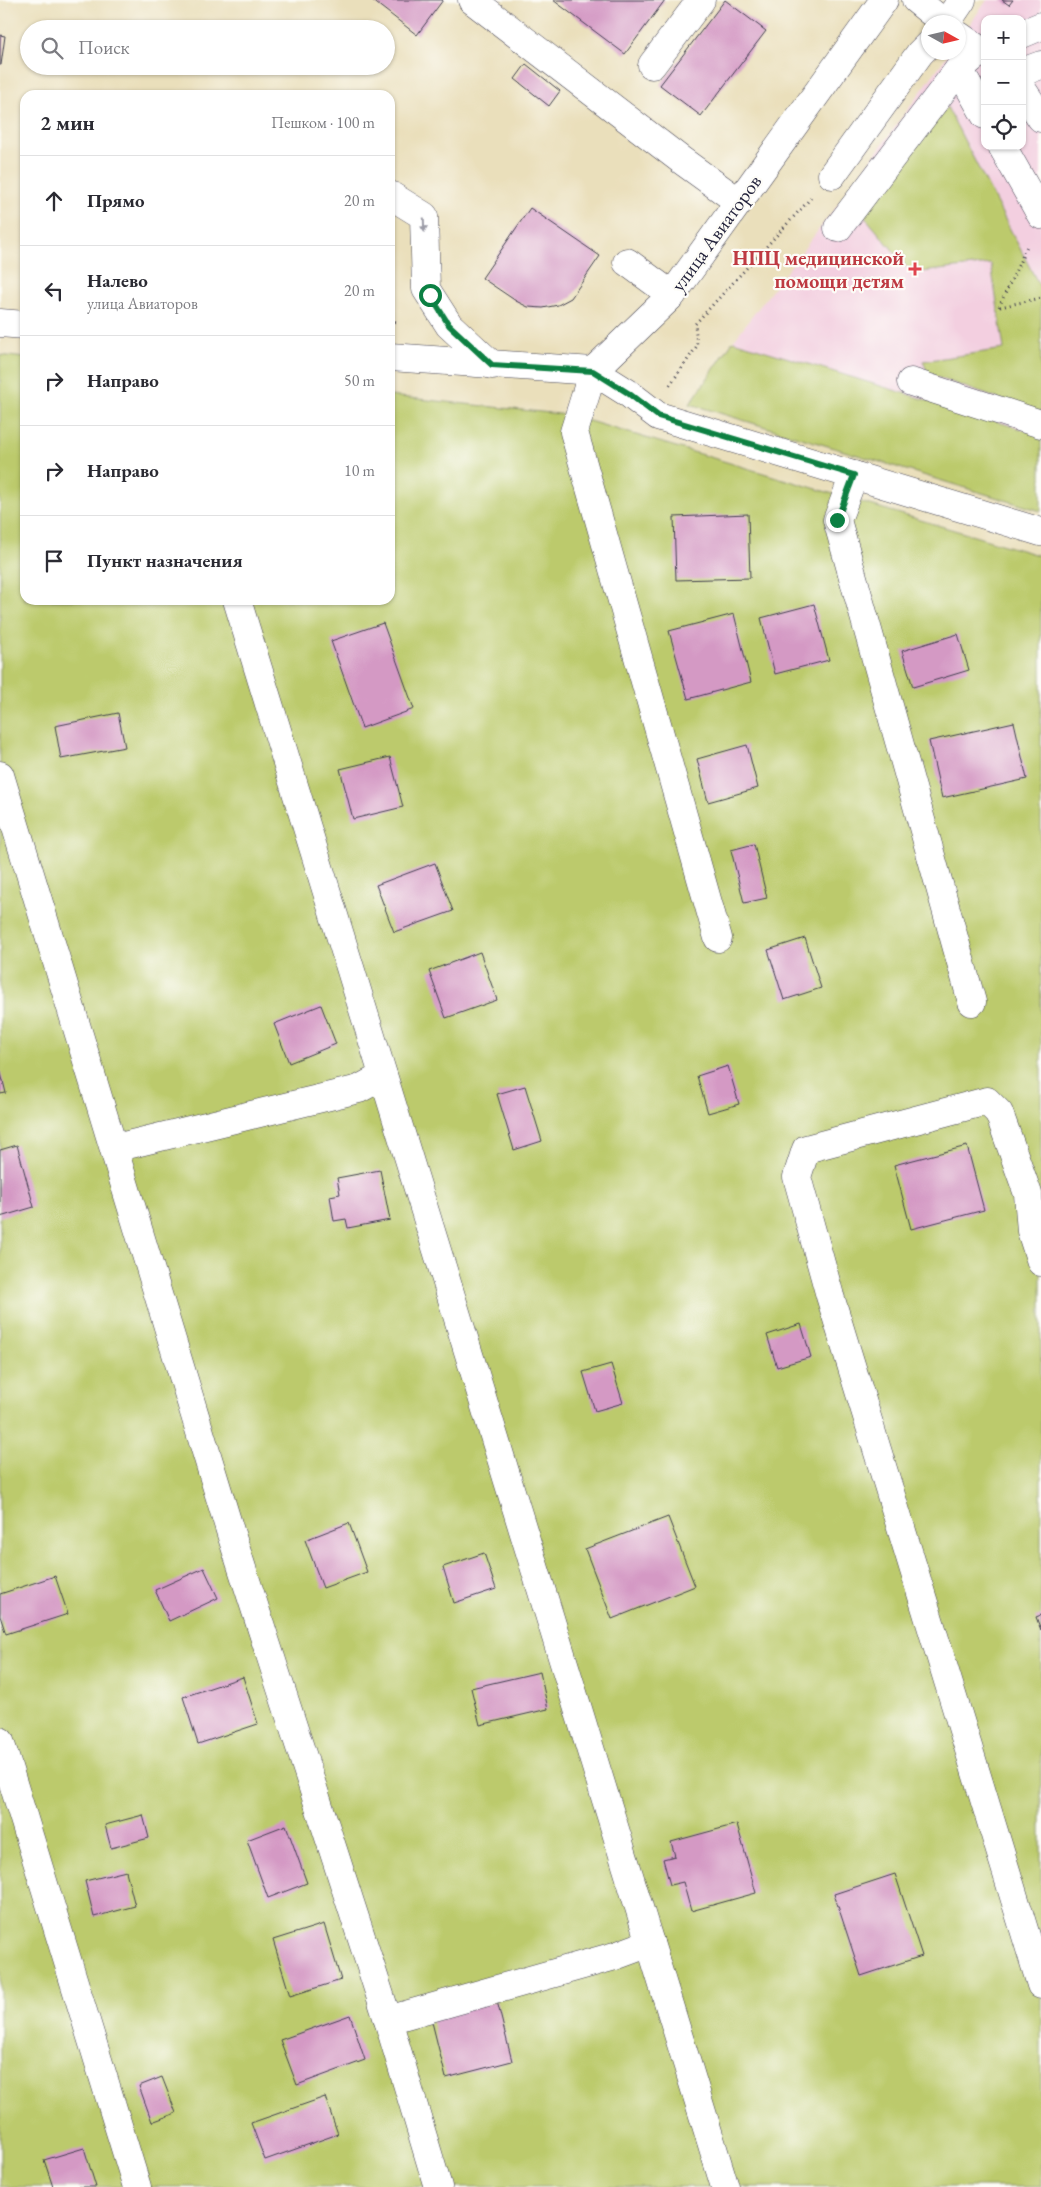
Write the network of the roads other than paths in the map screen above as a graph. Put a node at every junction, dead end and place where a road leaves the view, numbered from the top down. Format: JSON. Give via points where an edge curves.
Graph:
{"nodes":[{"id":1,"x":472,"y":0,"type":"edge"},
{"id":2,"x":701,"y":0,"type":"edge"},
{"id":3,"x":884,"y":0,"type":"edge"},
{"id":4,"x":916,"y":0,"type":"edge"},
{"id":5,"x":962,"y":0,"type":"edge"},
{"id":6,"x":936,"y":15,"type":"edge"},
{"id":7,"x":950,"y":15,"type":"edge"},
{"id":8,"x":1041,"y":26,"type":"edge"},
{"id":9,"x":1026,"y":32,"type":"edge"},
{"id":10,"x":966,"y":40,"type":"edge"},
{"id":11,"x":981,"y":50,"type":"edge"},
{"id":12,"x":921,"y":52,"type":"edge"},
{"id":13,"x":981,"y":54,"type":"edge"},
{"id":14,"x":652,"y":64,"type":"dead end"},
{"id":15,"x":1041,"y":65,"type":"edge"},
{"id":16,"x":959,"y":69,"type":"junction"},
{"id":17,"x":1026,"y":71,"type":"edge"},
{"id":18,"x":1026,"y":95,"type":"edge"},
{"id":19,"x":981,"y":108,"type":"edge"},
{"id":20,"x":1041,"y":118,"type":"edge"},
{"id":21,"x":1004,"y":150,"type":"edge"},
{"id":22,"x":832,"y":175,"type":"road end"},
{"id":23,"x":395,"y":198,"type":"edge"},
{"id":24,"x":739,"y":202,"type":"junction"},
{"id":25,"x":1041,"y":215,"type":"edge"},
{"id":26,"x":838,"y":228,"type":"dead end"},
{"id":27,"x":627,"y":262,"type":"dead end"},
{"id":28,"x":672,"y":295,"type":"junction"},
{"id":29,"x":0,"y":323,"type":"edge"},
{"id":30,"x":20,"y":325,"type":"edge"},
{"id":31,"x":395,"y":357,"type":"edge"},
{"id":32,"x":492,"y":365,"type":"junction"},
{"id":33,"x":593,"y":371,"type":"junction"},
{"id":34,"x":911,"y":382,"type":"dead end"},
{"id":35,"x":1041,"y":424,"type":"edge"},
{"id":36,"x":854,"y":475,"type":"junction"},
{"id":37,"x":1041,"y":532,"type":"edge"},
{"id":38,"x":239,"y":605,"type":"edge"},
{"id":39,"x":0,"y":775,"type":"edge"},
{"id":40,"x":718,"y":938,"type":"dead end"},
{"id":41,"x":972,"y":1002,"type":"dead end"},
{"id":42,"x":382,"y":1076,"type":"junction"},
{"id":43,"x":115,"y":1148,"type":"junction"},
{"id":44,"x":1035,"y":1193,"type":"edge"},
{"id":45,"x":1041,"y":1262,"type":"edge"},
{"id":46,"x":0,"y":1741,"type":"edge"},
{"id":47,"x":650,"y":1943,"type":"junction"},
{"id":48,"x":1041,"y":1986,"type":"edge"},
{"id":49,"x":388,"y":2020,"type":"junction"},
{"id":50,"x":137,"y":2187,"type":"edge"},
{"id":51,"x":438,"y":2187,"type":"edge"},
{"id":52,"x":725,"y":2187,"type":"edge"}],
"edges":[{"from":1,"to":24,"type":"street"},
{"from":2,"to":14,"type":"street"},
{"from":3,"to":24,"type":"street","name":"улица Авиаторов"},
{"from":4,"to":6,"type":"street"},
{"from":5,"to":7,"type":"street"},
{"from":8,"to":9,"type":"street"},
{"from":10,"to":11,"type":"street"},
{"from":12,"to":22,"type":"street"},
{"from":13,"to":16,"type":"street"},
{"from":15,"to":17,"type":"street"},
{"from":16,"to":19,"type":"street"},
{"from":16,"to":26,"type":"street"},
{"from":18,"to":20,"type":"street"},
{"from":21,"to":25,"type":"street"},
{"from":23,"to":32,"type":"street","one_way":true,"via":[[424,216],[426,289],[449,325]]},
{"from":24,"to":28,"type":"street","name":"улица Авиаторов"},
{"from":27,"to":28,"type":"street"},
{"from":28,"to":33,"type":"street","name":"улица Авиаторов"},
{"from":29,"to":30,"type":"street"},
{"from":31,"to":32,"type":"street"},
{"from":32,"to":33,"type":"street"},
{"from":33,"to":36,"type":"street","via":[[658,416]]},
{"from":33,"to":40,"type":"street","via":[[574,432]]},
{"from":34,"to":35,"type":"street"},
{"from":36,"to":37,"type":"street"},
{"from":36,"to":41,"type":"street","via":[[837,520]]},
{"from":38,"to":42,"type":"street"},
{"from":39,"to":43,"type":"street"},
{"from":42,"to":43,"type":"street","via":[[359,1089]]},
{"from":42,"to":47,"type":"street"},
{"from":43,"to":49,"type":"street","via":[[231,1534]]},
{"from":44,"to":45,"type":"street","via":[[1031,1231]]},
{"from":44,"to":48,"type":"street","via":[[999,1113],[988,1102],[806,1149],[796,1177]]},
{"from":46,"to":50,"type":"street"},
{"from":47,"to":49,"type":"street"},
{"from":47,"to":52,"type":"street"},
{"from":49,"to":51,"type":"street"}]}
